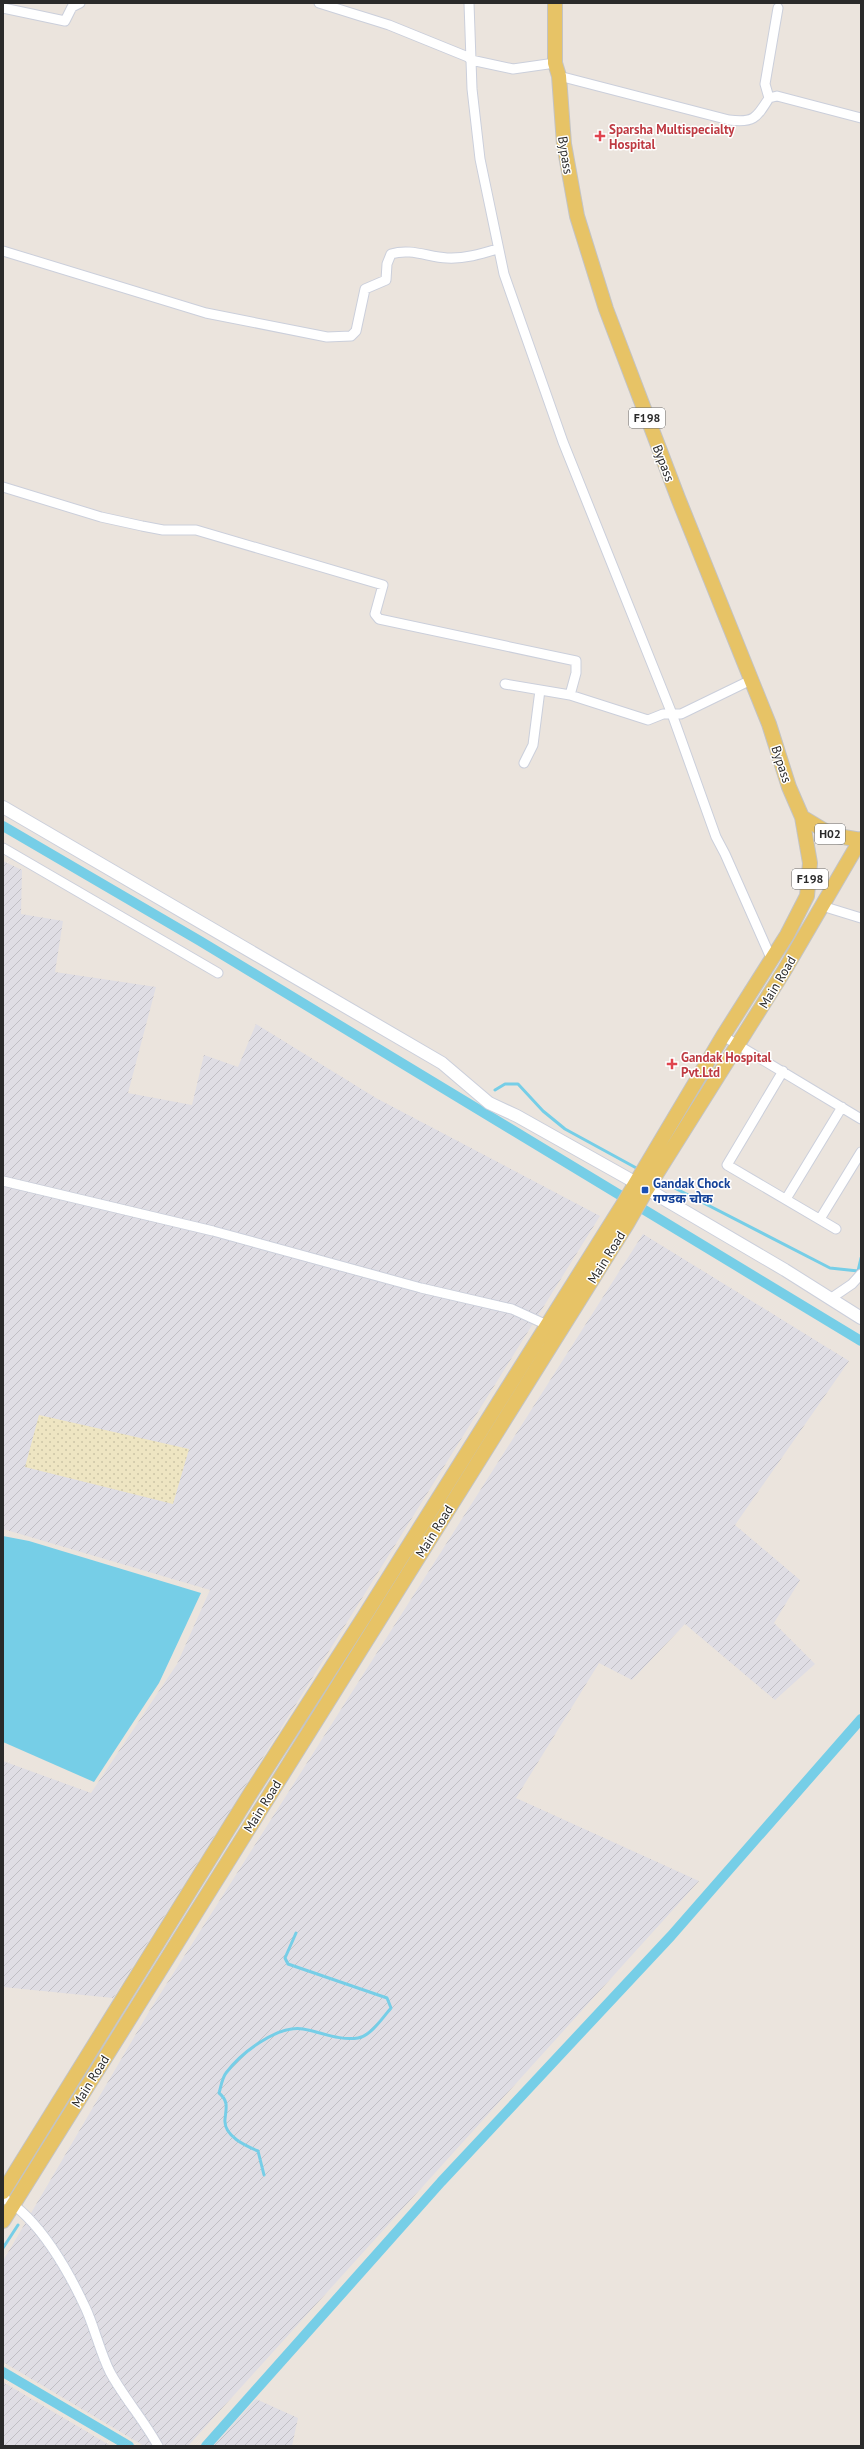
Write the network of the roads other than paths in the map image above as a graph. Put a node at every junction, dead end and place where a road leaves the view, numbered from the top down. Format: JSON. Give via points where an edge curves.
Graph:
{"nodes":[{"id":1,"x":80,"y":3,"type":"edge"},
{"id":2,"x":319,"y":3,"type":"edge"},
{"id":3,"x":469,"y":3,"type":"edge"},
{"id":4,"x":556,"y":3,"type":"edge"},
{"id":5,"x":3,"y":8,"type":"edge"},
{"id":6,"x":778,"y":8,"type":"dead end"},
{"id":7,"x":471,"y":60,"type":"junction"},
{"id":8,"x":557,"y":69,"type":"junction"},
{"id":9,"x":769,"y":98,"type":"junction"},
{"id":10,"x":861,"y":118,"type":"edge"},
{"id":11,"x":497,"y":249,"type":"junction"},
{"id":12,"x":3,"y":251,"type":"edge"},
{"id":13,"x":3,"y":487,"type":"edge"},
{"id":14,"x":751,"y":680,"type":"junction"},
{"id":15,"x":505,"y":684,"type":"dead end"},
{"id":16,"x":540,"y":690,"type":"junction"},
{"id":17,"x":570,"y":695,"type":"junction"},
{"id":18,"x":672,"y":714,"type":"junction"},
{"id":19,"x":524,"y":763,"type":"dead end"},
{"id":20,"x":3,"y":807,"type":"edge"},
{"id":21,"x":802,"y":817,"type":"junction"},
{"id":22,"x":861,"y":840,"type":"edge"},
{"id":23,"x":3,"y":848,"type":"edge"},
{"id":24,"x":822,"y":906,"type":"junction"},
{"id":25,"x":861,"y":918,"type":"edge"},
{"id":26,"x":787,"y":936,"type":"joint"},
{"id":27,"x":771,"y":958,"type":"junction"},
{"id":28,"x":218,"y":973,"type":"dead end"},
{"id":29,"x":723,"y":1036,"type":"junction"},
{"id":30,"x":738,"y":1044,"type":"junction"},
{"id":31,"x":784,"y":1071,"type":"junction"},
{"id":32,"x":842,"y":1107,"type":"junction"},
{"id":33,"x":861,"y":1119,"type":"edge"},
{"id":34,"x":861,"y":1152,"type":"edge"},
{"id":35,"x":3,"y":1181,"type":"edge"},
{"id":36,"x":640,"y":1188,"type":"junction"},
{"id":37,"x":786,"y":1199,"type":"junction"},
{"id":38,"x":628,"y":1210,"type":"junction"},
{"id":39,"x":820,"y":1219,"type":"junction"},
{"id":40,"x":836,"y":1229,"type":"dead end"},
{"id":41,"x":861,"y":1274,"type":"edge"},
{"id":42,"x":830,"y":1299,"type":"junction"},
{"id":43,"x":861,"y":1318,"type":"edge"},
{"id":44,"x":547,"y":1325,"type":"junction"},
{"id":45,"x":237,"y":1814,"type":"junction"},
{"id":46,"x":252,"y":1822,"type":"junction"},
{"id":47,"x":3,"y":2192,"type":"edge"},
{"id":48,"x":8,"y":2201,"type":"edge"},
{"id":49,"x":3,"y":2221,"type":"edge"},
{"id":50,"x":158,"y":2446,"type":"edge"}],
"edges":[{"from":1,"to":5,"type":"street","via":[[72,7],[65,21]]},
{"from":2,"to":7,"type":"street","via":[[389,25],[468,56]]},
{"from":3,"to":7,"type":"street"},
{"from":4,"to":8,"type":"main road","name":"Bypass","number":"F198"},
{"from":6,"to":9,"type":"street","via":[[765,84]]},
{"from":7,"to":8,"type":"street","via":[[513,69]]},
{"from":7,"to":11,"type":"street","via":[[480,159]]},
{"from":8,"to":9,"type":"street","via":[[681,109],[747,122],[758,115]]},
{"from":8,"to":14,"type":"main road","name":"Bypass","number":"F198","via":[[564,144],[577,216],[602,295],[678,498]]},
{"from":9,"to":10,"type":"street","via":[[777,96],[806,102]]},
{"from":11,"to":12,"type":"street","via":[[448,258],[403,250],[391,254],[387,264],[386,280],[365,289],[356,331],[351,336],[326,338],[206,313]]},
{"from":11,"to":18,"type":"street","via":[[564,442]]},
{"from":13,"to":17,"type":"street","via":[[101,517],[163,530],[196,530],[383,585],[374,614],[379,619],[576,661],[576,673]]},
{"from":14,"to":18,"type":"street","via":[[681,714]]},
{"from":14,"to":21,"type":"main road","name":"Bypass","number":"F198"},
{"from":15,"to":16,"type":"street"},
{"from":16,"to":17,"type":"street"},
{"from":16,"to":19,"type":"street","via":[[533,745]]},
{"from":17,"to":18,"type":"street","via":[[648,720],[663,714]]},
{"from":18,"to":27,"type":"street","via":[[716,837],[726,854]]},
{"from":20,"to":36,"type":"main road","via":[[442,1063],[489,1103],[517,1116]]},
{"from":21,"to":22,"type":"main road","number":"H02","via":[[832,835]]},
{"from":21,"to":26,"type":"main road","name":"Bypass","number":"F198","via":[[810,863],[810,880],[807,896]]},
{"from":22,"to":24,"type":"main road","name":"Main Road"},
{"from":23,"to":28,"type":"street"},
{"from":24,"to":25,"type":"street"},
{"from":24,"to":30,"type":"main road","name":"Main Road"},
{"from":26,"to":27,"type":"main road","name":"Main Road"},
{"from":27,"to":29,"type":"main road","name":"Main Road"},
{"from":29,"to":30,"type":"street"},
{"from":29,"to":36,"type":"main road","name":"Main Road"},
{"from":30,"to":31,"type":"street"},
{"from":30,"to":36,"type":"main road","name":"Main Road"},
{"from":31,"to":32,"type":"street"},
{"from":31,"to":37,"type":"street","via":[[727,1165]]},
{"from":32,"to":33,"type":"street"},
{"from":32,"to":37,"type":"street"},
{"from":34,"to":39,"type":"street"},
{"from":35,"to":44,"type":"street","via":[[213,1231],[421,1288],[512,1309]]},
{"from":36,"to":38,"type":"main road","name":"Main Road"},
{"from":36,"to":42,"type":"main road"},
{"from":37,"to":39,"type":"street"},
{"from":38,"to":44,"type":"main road","name":"Main Road"},
{"from":38,"to":46,"type":"main road","name":"Main Road"},
{"from":39,"to":40,"type":"street"},
{"from":41,"to":42,"type":"street","via":[[852,1284]]},
{"from":42,"to":43,"type":"main road"},
{"from":44,"to":45,"type":"main road","name":"Main Road"},
{"from":45,"to":46,"type":"main road"},
{"from":45,"to":47,"type":"main road","name":"Main Road"},
{"from":46,"to":48,"type":"main road","name":"Main Road"},
{"from":48,"to":49,"type":"main road","name":"Main Road"},
{"from":48,"to":50,"type":"street","via":[[30,2218],[59,2260],[86,2308],[107,2366]]}]}
